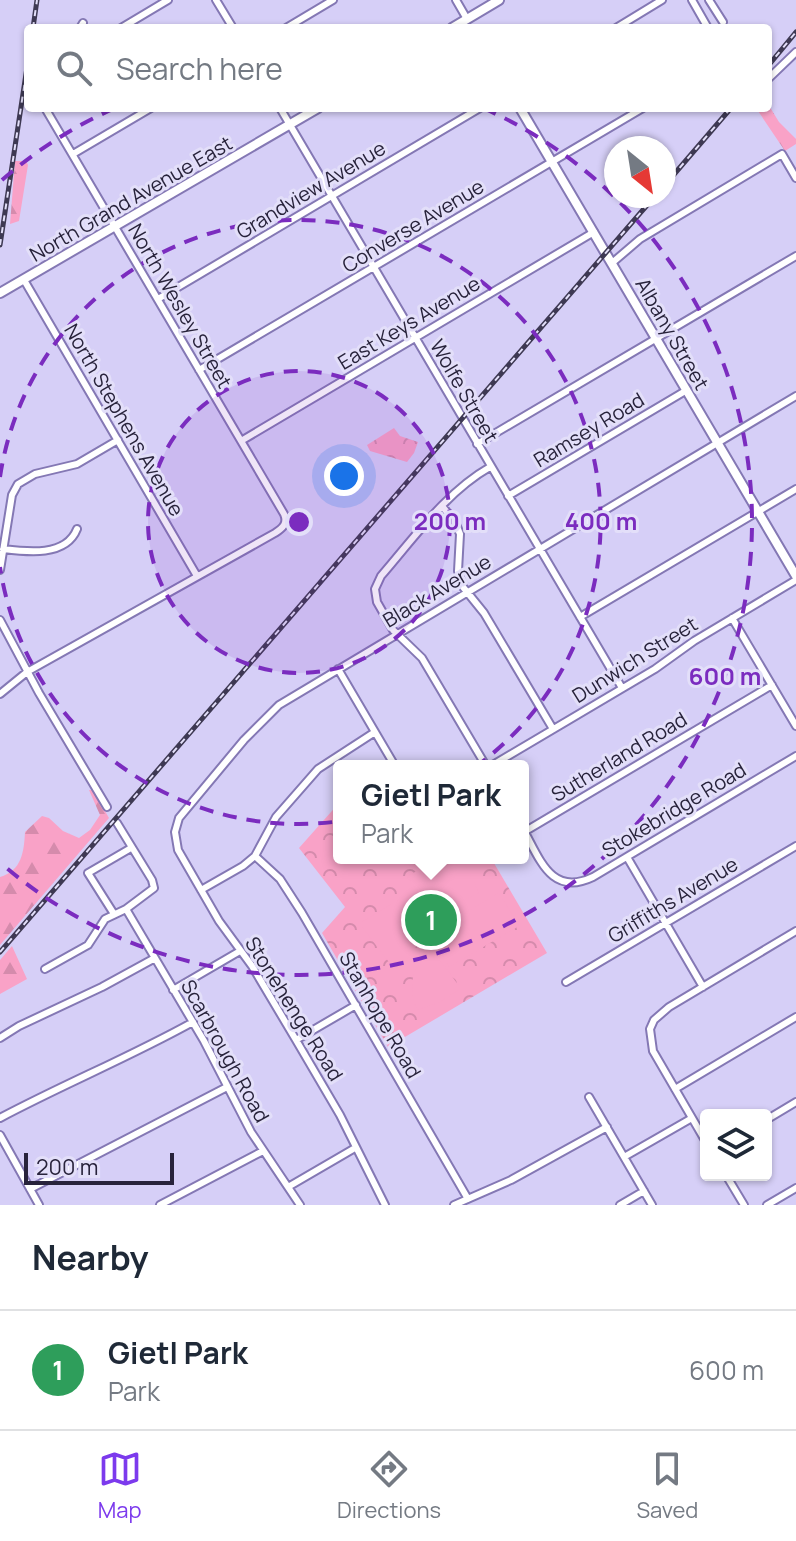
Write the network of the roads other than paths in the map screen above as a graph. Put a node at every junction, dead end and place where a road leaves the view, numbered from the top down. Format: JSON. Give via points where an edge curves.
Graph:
{"nodes":[{"id":1,"x":168,"y":0,"type":"edge"},
{"id":2,"x":216,"y":0,"type":"edge"},
{"id":3,"x":333,"y":0,"type":"edge"},
{"id":4,"x":456,"y":0,"type":"edge"},
{"id":5,"x":499,"y":0,"type":"edge"},
{"id":6,"x":662,"y":0,"type":"edge"},
{"id":7,"x":692,"y":0,"type":"edge"},
{"id":8,"x":709,"y":0,"type":"edge"},
{"id":9,"x":467,"y":19,"type":"junction"},
{"id":10,"x":723,"y":22,"type":"dead end"},
{"id":11,"x":128,"y":24,"type":"edge"},
{"id":12,"x":231,"y":24,"type":"edge"},
{"id":13,"x":293,"y":24,"type":"edge"},
{"id":14,"x":459,"y":24,"type":"edge"},
{"id":15,"x":470,"y":24,"type":"edge"},
{"id":16,"x":623,"y":24,"type":"edge"},
{"id":17,"x":706,"y":24,"type":"edge"},
{"id":18,"x":796,"y":52,"type":"edge"},
{"id":19,"x":772,"y":75,"type":"edge"},
{"id":20,"x":47,"y":112,"type":"edge"},
{"id":21,"x":144,"y":112,"type":"edge"},
{"id":22,"x":282,"y":112,"type":"edge"},
{"id":23,"x":311,"y":112,"type":"edge"},
{"id":24,"x":473,"y":112,"type":"edge"},
{"id":25,"x":522,"y":112,"type":"edge"},
{"id":26,"x":636,"y":112,"type":"edge"},
{"id":27,"x":290,"y":125,"type":"junction"},
{"id":28,"x":73,"y":154,"type":"junction"},
{"id":29,"x":552,"y":161,"type":"junction"},
{"id":30,"x":796,"y":178,"type":"edge"},
{"id":31,"x":332,"y":196,"type":"junction"},
{"id":32,"x":116,"y":228,"type":"junction"},
{"id":33,"x":594,"y":232,"type":"junction"},
{"id":34,"x":796,"y":256,"type":"edge"},
{"id":35,"x":612,"y":263,"type":"junction"},
{"id":36,"x":374,"y":268,"type":"junction"},
{"id":37,"x":24,"y":280,"type":"junction"},
{"id":38,"x":0,"y":293,"type":"edge"},
{"id":39,"x":158,"y":299,"type":"junction"},
{"id":40,"x":415,"y":338,"type":"junction"},
{"id":41,"x":656,"y":338,"type":"junction"},
{"id":42,"x":199,"y":370,"type":"junction"},
{"id":43,"x":687,"y":390,"type":"junction"},
{"id":44,"x":796,"y":396,"type":"edge"},
{"id":45,"x":118,"y":440,"type":"junction"},
{"id":46,"x":241,"y":441,"type":"junction"},
{"id":47,"x":718,"y":443,"type":"junction"},
{"id":48,"x":477,"y":444,"type":"junction"},
{"id":49,"x":490,"y":467,"type":"junction"},
{"id":50,"x":796,"y":489,"type":"edge"},
{"id":51,"x":508,"y":496,"type":"junction"},
{"id":52,"x":442,"y":506,"type":"junction"},
{"id":53,"x":758,"y":512,"type":"junction"},
{"id":54,"x":77,"y":529,"type":"dead end"},
{"id":55,"x":3,"y":549,"type":"junction"},
{"id":56,"x":540,"y":549,"type":"junction"},
{"id":57,"x":0,"y":570,"type":"edge"},
{"id":58,"x":197,"y":576,"type":"junction"},
{"id":59,"x":796,"y":578,"type":"edge"},
{"id":60,"x":467,"y":592,"type":"junction"},
{"id":61,"x":580,"y":617,"type":"junction"},
{"id":62,"x":732,"y":618,"type":"junction"},
{"id":63,"x":0,"y":620,"type":"edge"},
{"id":64,"x":397,"y":633,"type":"junction"},
{"id":65,"x":338,"y":669,"type":"junction"},
{"id":66,"x":27,"y":672,"type":"junction"},
{"id":67,"x":772,"y":685,"type":"junction"},
{"id":68,"x":622,"y":688,"type":"junction"},
{"id":69,"x":0,"y":694,"type":"edge"},
{"id":70,"x":796,"y":726,"type":"edge"},
{"id":71,"x":553,"y":729,"type":"junction"},
{"id":72,"x":375,"y":732,"type":"junction"},
{"id":73,"x":796,"y":756,"type":"edge"},
{"id":74,"x":391,"y":760,"type":"edge"},
{"id":75,"x":485,"y":760,"type":"edge"},
{"id":76,"x":499,"y":760,"type":"edge"},
{"id":77,"x":107,"y":807,"type":"dead end"},
{"id":78,"x":117,"y":823,"type":"dead end"},
{"id":79,"x":529,"y":827,"type":"edge"},
{"id":80,"x":175,"y":832,"type":"joint"},
{"id":81,"x":529,"y":838,"type":"edge"},
{"id":82,"x":796,"y":846,"type":"edge"},
{"id":83,"x":131,"y":848,"type":"junction"},
{"id":84,"x":255,"y":856,"type":"junction"},
{"id":85,"x":627,"y":857,"type":"junction"},
{"id":86,"x":201,"y":890,"type":"junction"},
{"id":87,"x":126,"y":909,"type":"junction"},
{"id":88,"x":114,"y":914,"type":"junction"},
{"id":89,"x":666,"y":923,"type":"junction"},
{"id":90,"x":796,"y":931,"type":"edge"},
{"id":91,"x":240,"y":951,"type":"junction"},
{"id":92,"x":155,"y":958,"type":"junction"},
{"id":93,"x":45,"y":969,"type":"dead end"},
{"id":94,"x":566,"y":982,"type":"dead end"},
{"id":95,"x":703,"y":987,"type":"junction"},
{"id":96,"x":173,"y":990,"type":"junction"},
{"id":97,"x":356,"y":1005,"type":"junction"},
{"id":98,"x":796,"y":1017,"type":"edge"},
{"id":99,"x":193,"y":1022,"type":"junction"},
{"id":100,"x":0,"y":1038,"type":"edge"},
{"id":101,"x":296,"y":1040,"type":"junction"},
{"id":102,"x":227,"y":1087,"type":"junction"},
{"id":103,"x":675,"y":1089,"type":"junction"},
{"id":104,"x":589,"y":1097,"type":"dead end"},
{"id":105,"x":796,"y":1102,"type":"edge"},
{"id":106,"x":772,"y":1116,"type":"edge"},
{"id":107,"x":0,"y":1118,"type":"edge"},
{"id":108,"x":692,"y":1118,"type":"junction"},
{"id":109,"x":607,"y":1127,"type":"junction"},
{"id":110,"x":700,"y":1132,"type":"edge"},
{"id":111,"x":0,"y":1135,"type":"edge"},
{"id":112,"x":355,"y":1148,"type":"junction"},
{"id":113,"x":263,"y":1151,"type":"junction"},
{"id":114,"x":624,"y":1157,"type":"junction"},
{"id":115,"x":730,"y":1181,"type":"edge"},
{"id":116,"x":288,"y":1187,"type":"junction"},
{"id":117,"x":796,"y":1188,"type":"edge"},
{"id":118,"x":30,"y":1189,"type":"junction"},
{"id":119,"x":644,"y":1191,"type":"junction"},
{"id":120,"x":468,"y":1199,"type":"junction"},
{"id":121,"x":39,"y":1205,"type":"edge"},
{"id":122,"x":160,"y":1205,"type":"edge"},
{"id":123,"x":300,"y":1205,"type":"edge"},
{"id":124,"x":385,"y":1205,"type":"edge"},
{"id":125,"x":454,"y":1205,"type":"edge"},
{"id":126,"x":620,"y":1205,"type":"edge"},
{"id":127,"x":652,"y":1205,"type":"edge"},
{"id":128,"x":744,"y":1205,"type":"edge"},
{"id":129,"x":767,"y":1205,"type":"edge"}],
"edges":[{"from":1,"to":11,"type":"street"},
{"from":2,"to":12,"type":"street"},
{"from":3,"to":13,"type":"street"},
{"from":4,"to":9,"type":"street"},
{"from":5,"to":9,"type":"street"},
{"from":6,"to":16,"type":"street"},
{"from":7,"to":17,"type":"street"},
{"from":8,"to":10,"type":"street"},
{"from":9,"to":14,"type":"street"},
{"from":9,"to":15,"type":"street"},
{"from":18,"to":19,"type":"street"},
{"from":20,"to":28,"type":"street","name":"North Wesley Street"},
{"from":21,"to":28,"type":"street"},
{"from":22,"to":27,"type":"street","name":"Wolfe Street"},
{"from":23,"to":27,"type":"street","name":"North Grand Avenue East"},
{"from":24,"to":31,"type":"street","name":"Grandview Avenue"},
{"from":25,"to":29,"type":"street","name":"Albany Street"},
{"from":26,"to":29,"type":"street","name":"Converse Avenue"},
{"from":27,"to":31,"type":"street","name":"Wolfe Street"},
{"from":27,"to":32,"type":"street","name":"North Grand Avenue East"},
{"from":28,"to":32,"type":"street","name":"North Wesley Street"},
{"from":29,"to":33,"type":"street","name":"Albany Street"},
{"from":29,"to":36,"type":"street","name":"Converse Avenue"},
{"from":30,"to":35,"type":"street","via":[[782,154],[640,239]]},
{"from":31,"to":36,"type":"street","name":"Wolfe Street"},
{"from":31,"to":39,"type":"street","name":"Grandview Avenue"},
{"from":32,"to":37,"type":"street","name":"North Grand Avenue East"},
{"from":32,"to":39,"type":"street","name":"North Wesley Street"},
{"from":33,"to":35,"type":"street","name":"Albany Street"},
{"from":33,"to":40,"type":"street","name":"East Keys Avenue"},
{"from":34,"to":41,"type":"street"},
{"from":35,"to":41,"type":"street","name":"Albany Street"},
{"from":36,"to":40,"type":"street","name":"Wolfe Street"},
{"from":36,"to":42,"type":"street","name":"Converse Avenue"},
{"from":37,"to":38,"type":"street","name":"North Grand Avenue East"},
{"from":37,"to":45,"type":"street","name":"North Stephens Avenue"},
{"from":39,"to":42,"type":"street","name":"North Wesley Street"},
{"from":40,"to":46,"type":"street","name":"East Keys Avenue"},
{"from":40,"to":48,"type":"street","name":"Wolfe Street"},
{"from":41,"to":43,"type":"street","name":"Albany Street"},
{"from":41,"to":48,"type":"street"},
{"from":42,"to":46,"type":"street","name":"North Wesley Street"},
{"from":43,"to":47,"type":"street","name":"Albany Street"},
{"from":43,"to":51,"type":"street","name":"Ramsey Road"},
{"from":44,"to":47,"type":"street","name":"Black Avenue"},
{"from":45,"to":55,"type":"street","via":[[77,464],[35,474],[18,484]]},
{"from":45,"to":58,"type":"street","name":"North Stephens Avenue"},
{"from":46,"to":58,"type":"street","name":"North Wesley Street","via":[[286,521],[280,530]]},
{"from":47,"to":53,"type":"street","name":"Albany Street"},
{"from":47,"to":56,"type":"street","name":"Black Avenue"},
{"from":48,"to":49,"type":"street","name":"Wolfe Street"},
{"from":49,"to":51,"type":"street","name":"Wolfe Street"},
{"from":49,"to":52,"type":"street"},
{"from":50,"to":53,"type":"street"},
{"from":51,"to":56,"type":"street","name":"Wolfe Street"},
{"from":52,"to":60,"type":"street","via":[[460,534],[458,571]]},
{"from":52,"to":64,"type":"street","via":[[376,583],[377,602]]},
{"from":53,"to":59,"type":"street","name":"Albany Street"},
{"from":53,"to":61,"type":"street"},
{"from":54,"to":55,"type":"street","via":[[63,545],[47,551]]},
{"from":55,"to":57,"type":"street"},
{"from":56,"to":60,"type":"street","name":"Black Avenue"},
{"from":56,"to":61,"type":"street","name":"Wolfe Street"},
{"from":58,"to":66,"type":"street"},
{"from":59,"to":62,"type":"street","name":"Dunwich Street"},
{"from":60,"to":64,"type":"street","name":"Black Avenue"},
{"from":60,"to":71,"type":"street"},
{"from":61,"to":68,"type":"street","name":"Wolfe Street"},
{"from":62,"to":67,"type":"street"},
{"from":62,"to":68,"type":"street","name":"Dunwich Street"},
{"from":63,"to":66,"type":"street"},
{"from":64,"to":65,"type":"street","name":"Black Avenue"},
{"from":64,"to":75,"type":"street","via":[[422,658]]},
{"from":65,"to":72,"type":"street"},
{"from":65,"to":80,"type":"street","name":"Black Avenue","via":[[262,720],[182,812]]},
{"from":66,"to":69,"type":"street"},
{"from":66,"to":77,"type":"street"},
{"from":67,"to":70,"type":"street"},
{"from":67,"to":79,"type":"street","name":"Sutherland Road"},
{"from":68,"to":71,"type":"street","name":"Dunwich Street"},
{"from":71,"to":76,"type":"street","name":"Dunwich Street"},
{"from":72,"to":74,"type":"street"},
{"from":72,"to":84,"type":"street","via":[[307,779],[276,817]]},
{"from":73,"to":85,"type":"street","name":"Stokebridge Road"},
{"from":78,"to":83,"type":"street"},
{"from":80,"to":86,"type":"street","name":"Stonehenge Road","via":[[178,850]]},
{"from":81,"to":85,"type":"street","name":"Stokebridge Road","via":[[549,872],[566,885],[587,880]]},
{"from":82,"to":89,"type":"street","name":"Griffiths Avenue"},
{"from":83,"to":87,"type":"street","via":[[154,888]]},
{"from":83,"to":88,"type":"street","via":[[88,873]]},
{"from":84,"to":86,"type":"street"},
{"from":84,"to":97,"type":"street","name":"Stanhope Road","via":[[280,879]]},
{"from":85,"to":89,"type":"street"},
{"from":86,"to":91,"type":"street","name":"Stonehenge Road"},
{"from":87,"to":88,"type":"street"},
{"from":87,"to":92,"type":"street","name":"Scarbrough Road"},
{"from":88,"to":93,"type":"street","via":[[88,945]]},
{"from":89,"to":94,"type":"street","name":"Griffiths Avenue"},
{"from":89,"to":95,"type":"street"},
{"from":90,"to":95,"type":"street"},
{"from":91,"to":96,"type":"street"},
{"from":91,"to":101,"type":"street","name":"Stonehenge Road"},
{"from":92,"to":96,"type":"street","name":"Scarbrough Road"},
{"from":92,"to":100,"type":"street"},
{"from":95,"to":103,"type":"street","via":[[663,1010],[648,1028],[653,1051]]},
{"from":96,"to":99,"type":"street","name":"Scarbrough Road"},
{"from":97,"to":101,"type":"street"},
{"from":97,"to":120,"type":"street","name":"Stanhope Road"},
{"from":98,"to":103,"type":"street"},
{"from":99,"to":102,"type":"street","name":"Scarbrough Road"},
{"from":99,"to":107,"type":"street"},
{"from":101,"to":112,"type":"street","name":"Stonehenge Road"},
{"from":102,"to":113,"type":"street","name":"Scarbrough Road"},
{"from":102,"to":118,"type":"street"},
{"from":103,"to":108,"type":"street"},
{"from":104,"to":109,"type":"street"},
{"from":105,"to":106,"type":"street"},
{"from":108,"to":110,"type":"street"},
{"from":108,"to":114,"type":"street"},
{"from":109,"to":114,"type":"street"},
{"from":109,"to":120,"type":"street"},
{"from":111,"to":118,"type":"street"},
{"from":112,"to":116,"type":"street"},
{"from":112,"to":124,"type":"street","name":"Stonehenge Road"},
{"from":113,"to":116,"type":"street","name":"Scarbrough Road"},
{"from":113,"to":122,"type":"street"},
{"from":114,"to":119,"type":"street"},
{"from":115,"to":128,"type":"street"},
{"from":116,"to":123,"type":"street","name":"Scarbrough Road"},
{"from":117,"to":129,"type":"street"},
{"from":118,"to":121,"type":"street"},
{"from":119,"to":126,"type":"street"},
{"from":119,"to":127,"type":"street"},
{"from":120,"to":125,"type":"street"}]}
